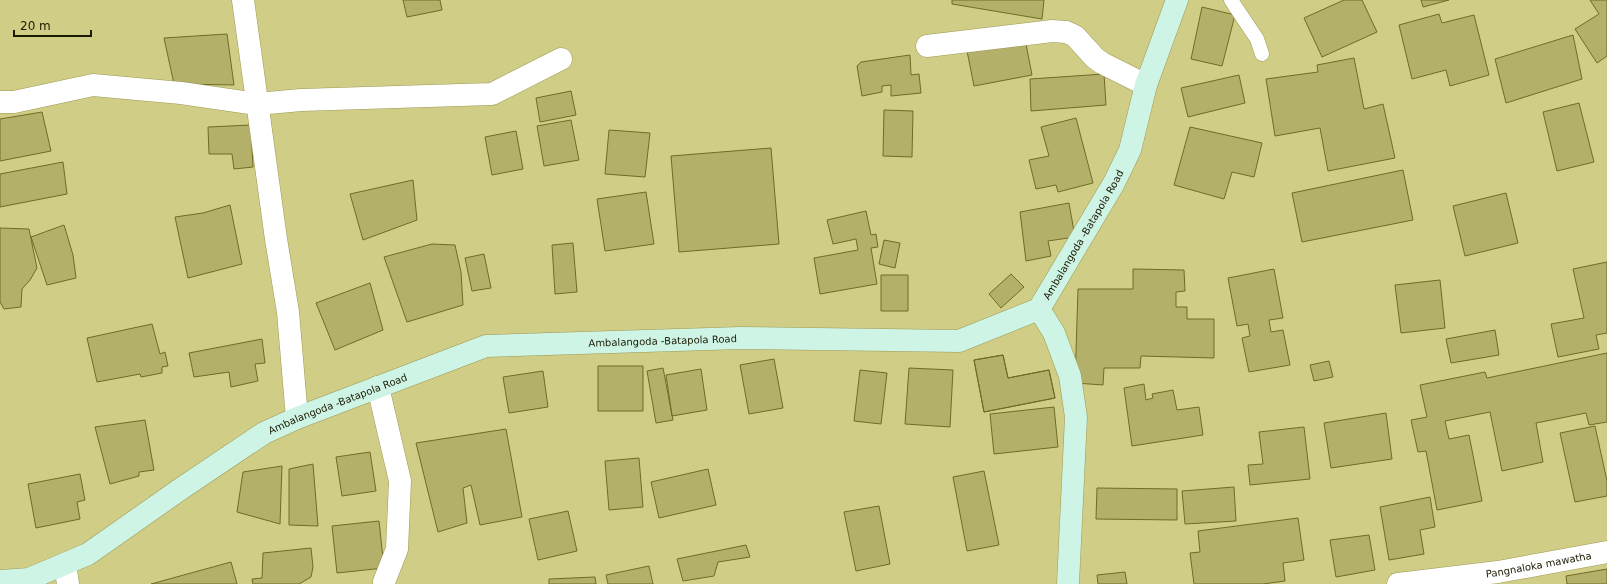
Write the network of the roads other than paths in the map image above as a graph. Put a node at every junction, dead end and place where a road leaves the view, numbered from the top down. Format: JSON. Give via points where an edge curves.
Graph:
{"nodes":[{"id":1,"x":243,"y":0,"type":"edge"},
{"id":2,"x":1177,"y":0,"type":"edge"},
{"id":3,"x":1231,"y":0,"type":"edge"},
{"id":4,"x":927,"y":46,"type":"dead end"},
{"id":5,"x":1262,"y":54,"type":"dead end"},
{"id":6,"x":561,"y":59,"type":"dead end"},
{"id":7,"x":1146,"y":85,"type":"junction"},
{"id":8,"x":0,"y":102,"type":"edge"},
{"id":9,"x":257,"y":104,"type":"junction"},
{"id":10,"x":1039,"y":309,"type":"junction"},
{"id":11,"x":378,"y":387,"type":"junction"},
{"id":12,"x":297,"y":418,"type":"junction"},
{"id":13,"x":1607,"y":552,"type":"edge"},
{"id":14,"x":67,"y":574,"type":"edge"},
{"id":15,"x":0,"y":581,"type":"edge"},
{"id":16,"x":384,"y":582,"type":"dead end"},
{"id":17,"x":1068,"y":584,"type":"edge"},
{"id":18,"x":1398,"y":584,"type":"edge"}],
"edges":[{"from":1,"to":9,"type":"street"},
{"from":2,"to":7,"type":"main road","name":"Ambalangoda -Batapola Road"},
{"from":3,"to":5,"type":"lane","via":[[1257,39]]},
{"from":4,"to":7,"type":"street","via":[[1052,31],[1066,32],[1075,36],[1102,64]]},
{"from":6,"to":9,"type":"street","via":[[492,94],[301,100]]},
{"from":7,"to":10,"type":"main road","name":"Ambalangoda -Batapola Road","via":[[1130,150],[1114,183]]},
{"from":8,"to":9,"type":"street","via":[[14,102],[93,85],[181,93]]},
{"from":9,"to":12,"type":"street","via":[[288,312]]},
{"from":10,"to":11,"type":"main road","name":"Ambalangoda -Batapola Road","via":[[959,341],[741,338],[486,346]]},
{"from":10,"to":17,"type":"main road","via":[[1054,333],[1070,376],[1076,417]]},
{"from":11,"to":12,"type":"main road","name":"Ambalangoda -Batapola Road"},
{"from":11,"to":16,"type":"street","via":[[400,481],[397,549]]},
{"from":12,"to":14,"type":"main road","name":"Ambalangoda -Batapola Road","via":[[264,433],[182,488],[88,554]]},
{"from":13,"to":18,"type":"street","name":"Pangnaloka mawatha","via":[[1498,572]]},
{"from":14,"to":15,"type":"main road","name":"Ambalangoda -Batapola Road"}]}
